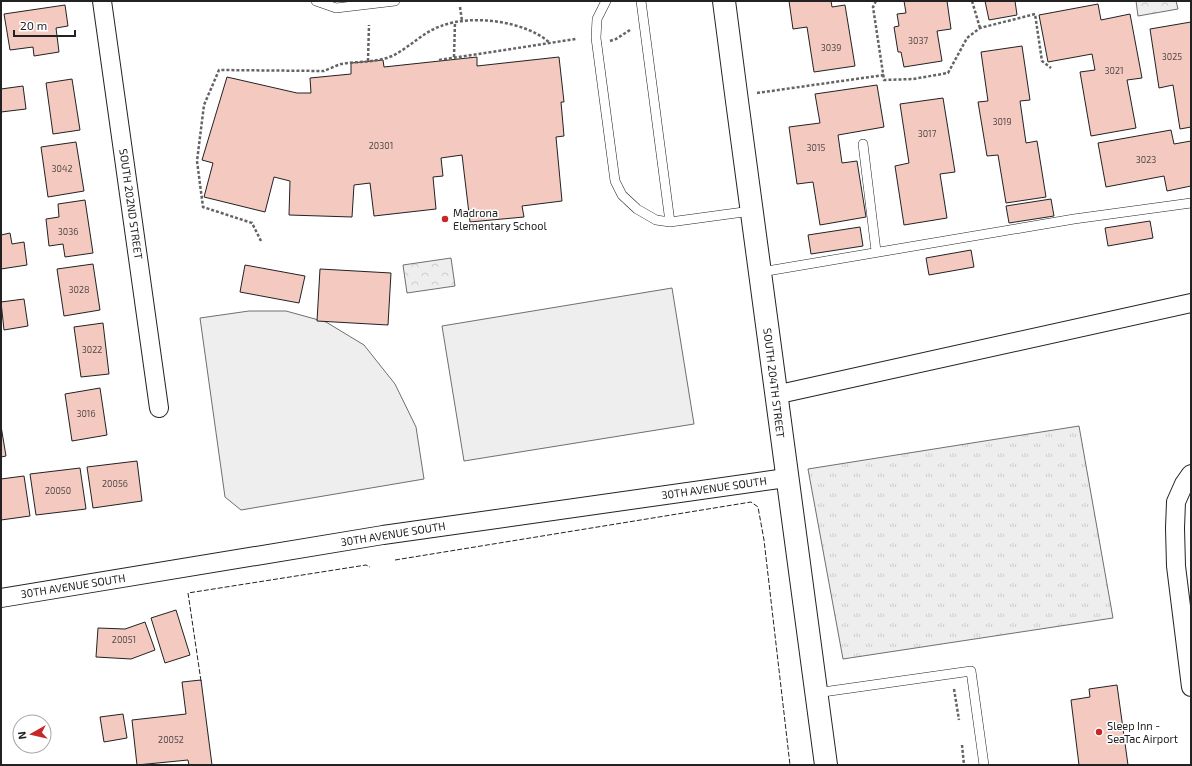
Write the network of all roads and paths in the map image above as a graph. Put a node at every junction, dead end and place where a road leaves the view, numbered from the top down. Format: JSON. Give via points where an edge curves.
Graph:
{"nodes":[{"id":1,"x":102,"y":1,"type":"edge"},
{"id":2,"x":316,"y":1,"type":"edge"},
{"id":3,"x":395,"y":1,"type":"edge"},
{"id":4,"x":606,"y":1,"type":"edge"},
{"id":5,"x":641,"y":1,"type":"edge"},
{"id":6,"x":724,"y":1,"type":"edge"},
{"id":7,"x":876,"y":1,"type":"edge"},
{"id":8,"x":972,"y":1,"type":"edge"},
{"id":9,"x":460,"y":7,"type":"dead end"},
{"id":10,"x":462,"y":20,"type":"junction"},
{"id":11,"x":455,"y":22,"type":"junction"},
{"id":12,"x":369,"y":25,"type":"dead end"},
{"id":13,"x":633,"y":28,"type":"dead end"},
{"id":14,"x":980,"y":28,"type":"junction"},
{"id":15,"x":576,"y":39,"type":"dead end"},
{"id":16,"x":609,"y":41,"type":"dead end"},
{"id":17,"x":550,"y":43,"type":"junction"},
{"id":18,"x":454,"y":57,"type":"junction"},
{"id":19,"x":439,"y":60,"type":"dead end"},
{"id":20,"x":368,"y":61,"type":"junction"},
{"id":21,"x":1051,"y":68,"type":"dead end"},
{"id":22,"x":884,"y":75,"type":"junction"},
{"id":23,"x":751,"y":94,"type":"dead end"},
{"id":24,"x":863,"y":144,"type":"dead end"},
{"id":25,"x":1191,"y":203,"type":"edge"},
{"id":26,"x":751,"y":211,"type":"junction"},
{"id":27,"x":670,"y":222,"type":"junction"},
{"id":28,"x":261,"y":241,"type":"dead end"},
{"id":29,"x":876,"y":251,"type":"junction"},
{"id":30,"x":761,"y":272,"type":"junction"},
{"id":31,"x":1191,"y":303,"type":"edge"},
{"id":32,"x":775,"y":395,"type":"junction"},
{"id":33,"x":159,"y":408,"type":"dead end"},
{"id":34,"x":1191,"y":474,"type":"edge"},
{"id":35,"x":786,"y":478,"type":"junction"},
{"id":36,"x":1,"y":598,"type":"edge"},
{"id":37,"x":1191,"y":687,"type":"edge"},
{"id":38,"x":954,"y":689,"type":"dead end"},
{"id":39,"x":816,"y":693,"type":"junction"},
{"id":40,"x":958,"y":720,"type":"dead end"},
{"id":41,"x":962,"y":745,"type":"dead end"},
{"id":42,"x":826,"y":765,"type":"edge"},
{"id":43,"x":964,"y":765,"type":"edge"},
{"id":44,"x":984,"y":765,"type":"edge"}],
"edges":[{"from":1,"to":33,"type":"street","name":"SOUTH 202ND STREET"},
{"from":2,"to":3,"type":"lane","via":[[336,8]]},
{"from":4,"to":27,"type":"lane","via":[[597,19],[596,38],[615,181],[622,195],[637,209],[656,220]]},
{"from":5,"to":27,"type":"lane"},
{"from":6,"to":26,"type":"street","name":"SOUTH 204TH STREET"},
{"from":7,"to":22,"type":"path","via":[[873,7]]},
{"from":8,"to":14,"type":"path"},
{"from":9,"to":10,"type":"path"},
{"from":10,"to":11,"type":"path"},
{"from":10,"to":17,"type":"path","via":[[494,20],[541,35]]},
{"from":11,"to":18,"type":"path"},
{"from":11,"to":20,"type":"path","via":[[440,26],[391,56]]},
{"from":12,"to":20,"type":"path"},
{"from":13,"to":16,"type":"path"},
{"from":14,"to":21,"type":"path","via":[[1035,14],[1042,62]]},
{"from":14,"to":22,"type":"path","via":[[967,38],[948,73],[912,79],[884,80]]},
{"from":15,"to":17,"type":"path"},
{"from":17,"to":18,"type":"path"},
{"from":18,"to":19,"type":"path"},
{"from":20,"to":28,"type":"path","via":[[340,65],[324,71],[219,70],[204,105],[197,161],[204,207],[252,223]]},
{"from":22,"to":23,"type":"path"},
{"from":24,"to":29,"type":"lane"},
{"from":25,"to":29,"type":"lane"},
{"from":26,"to":27,"type":"lane"},
{"from":26,"to":30,"type":"street","name":"SOUTH 204TH STREET"},
{"from":29,"to":30,"type":"lane"},
{"from":30,"to":32,"type":"street","name":"SOUTH 204TH STREET"},
{"from":31,"to":32,"type":"street"},
{"from":32,"to":35,"type":"street","name":"SOUTH 204TH STREET"},
{"from":34,"to":37,"type":"street","via":[[1176,502],[1175,528],[1176,566]]},
{"from":35,"to":36,"type":"street","name":"30TH AVENUE SOUTH","via":[[383,535]]},
{"from":35,"to":39,"type":"street","name":"SOUTH 204TH STREET"},
{"from":38,"to":40,"type":"path"},
{"from":39,"to":42,"type":"street","name":"SOUTH 204TH STREET"},
{"from":39,"to":44,"type":"lane","via":[[971,671]]},
{"from":41,"to":43,"type":"path"}]}
